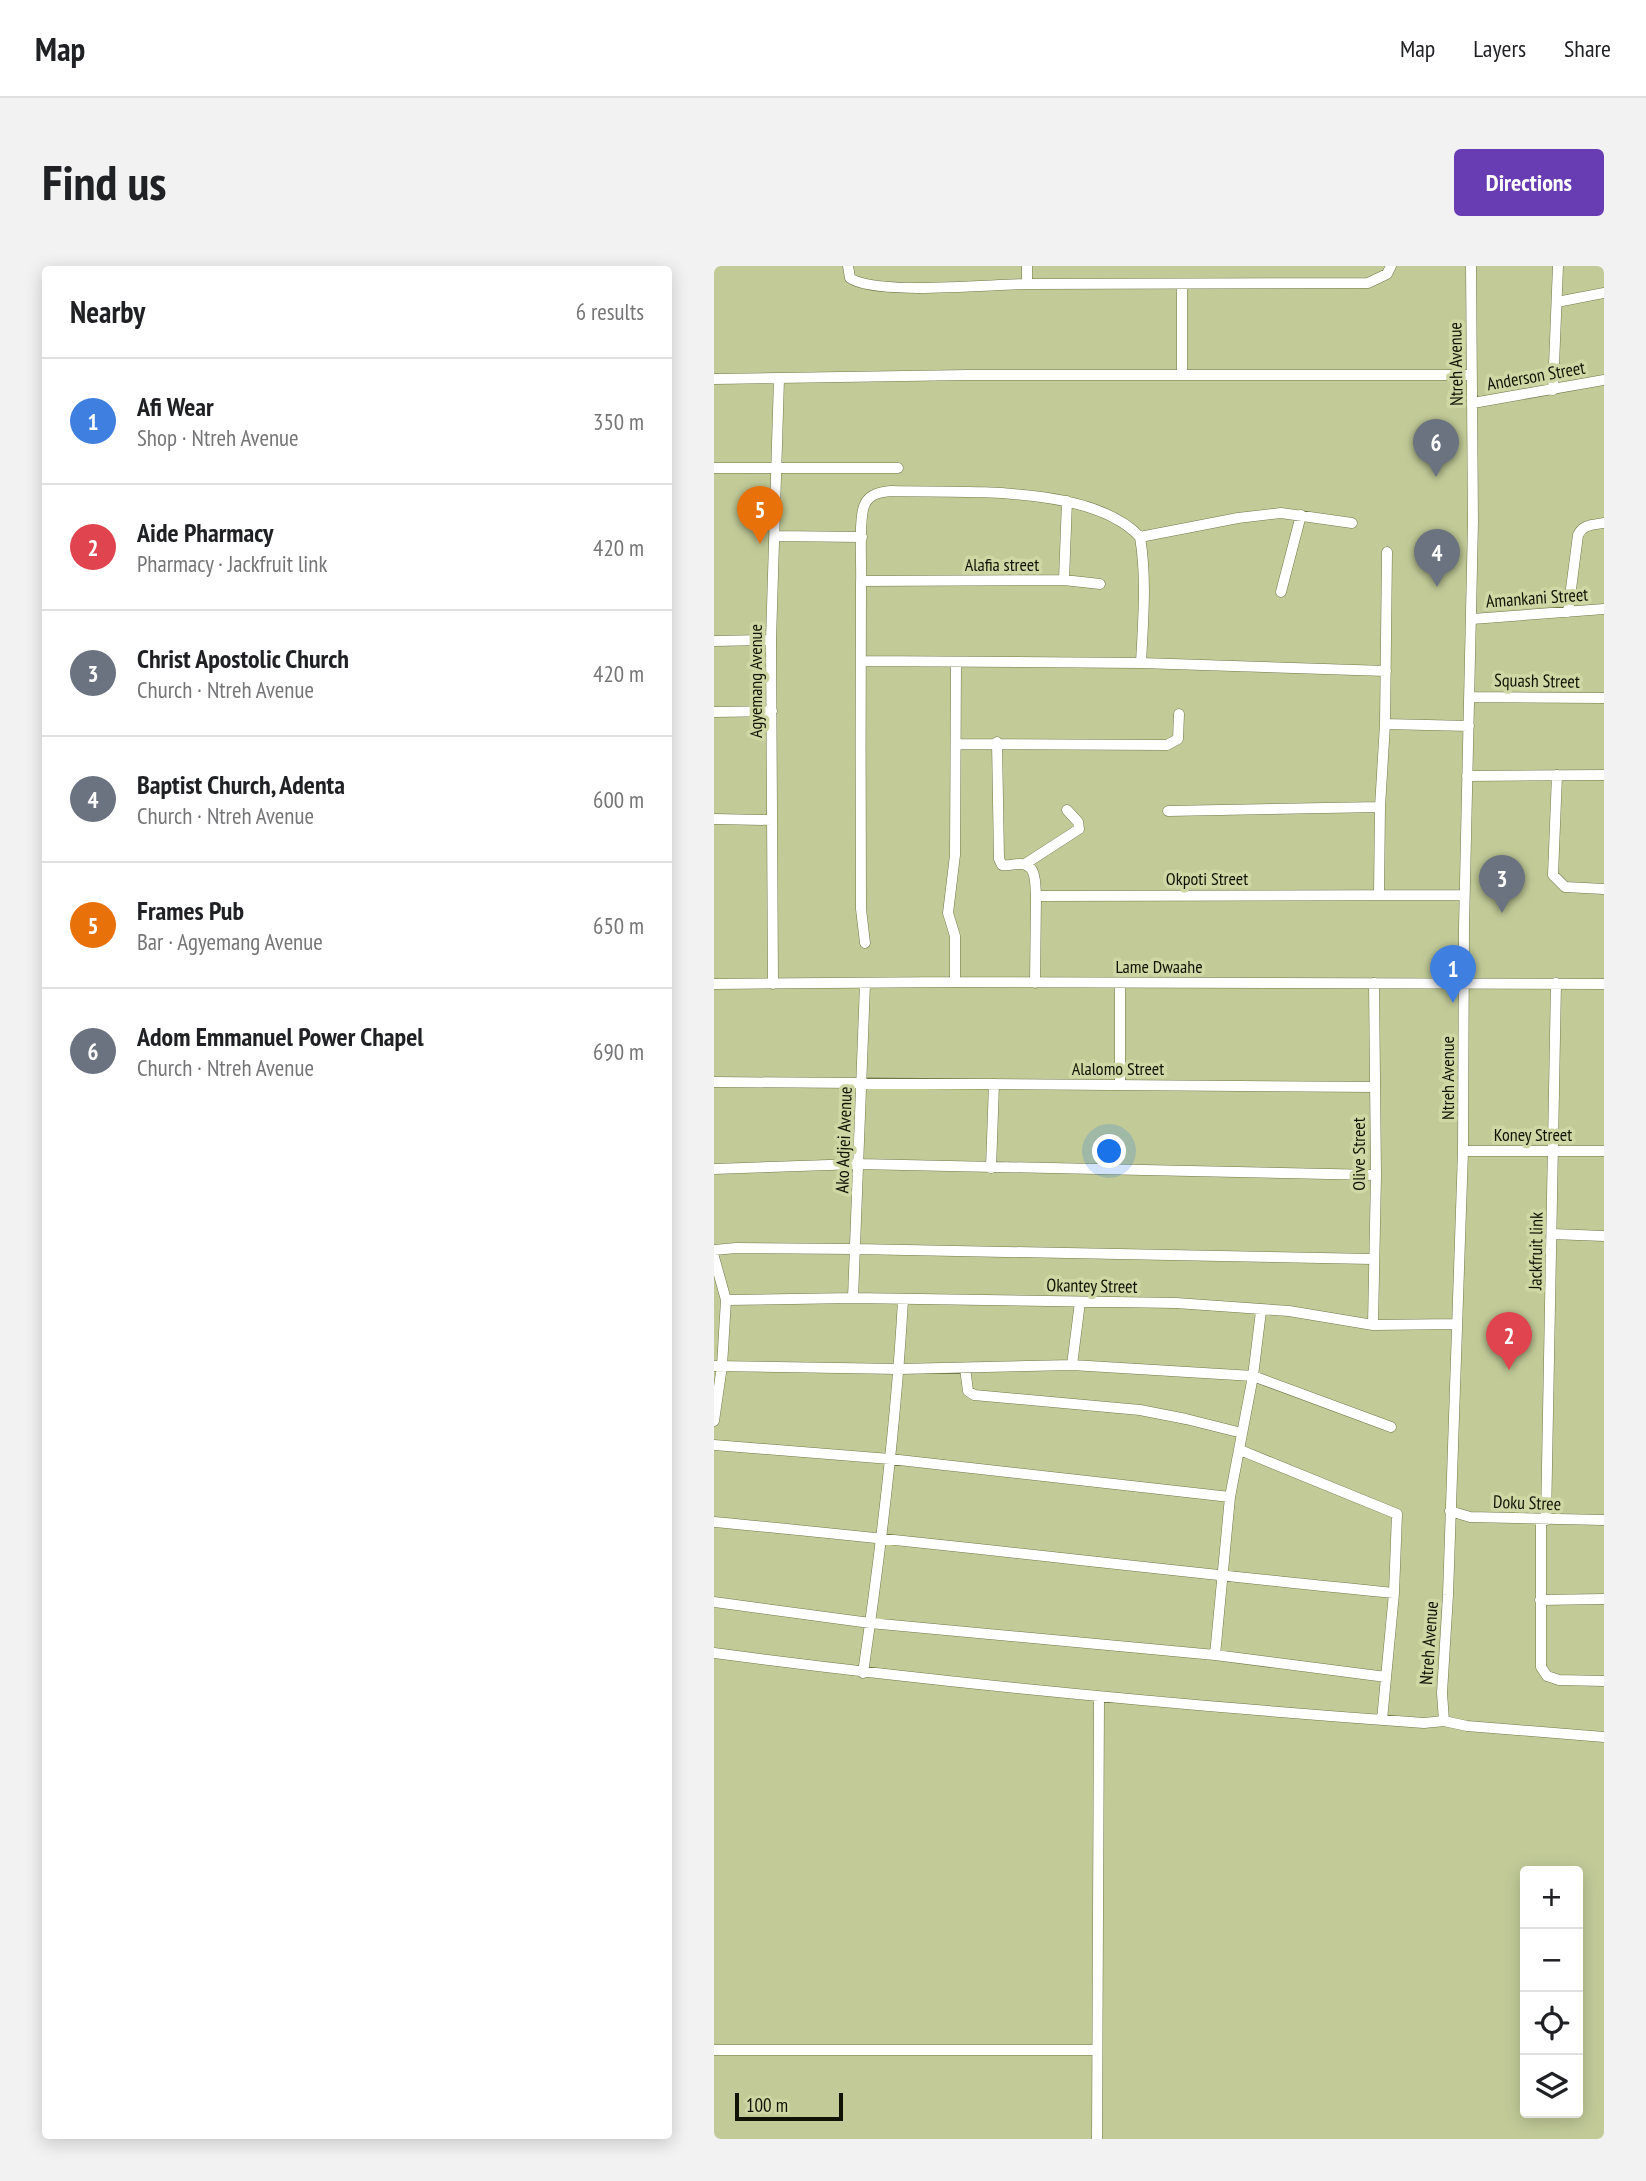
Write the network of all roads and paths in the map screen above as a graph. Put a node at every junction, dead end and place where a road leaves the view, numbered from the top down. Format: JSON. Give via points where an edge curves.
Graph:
{"nodes":[{"id":1,"x":848,"y":266,"type":"edge"},
{"id":2,"x":1027,"y":266,"type":"edge"},
{"id":3,"x":1391,"y":266,"type":"edge"},
{"id":4,"x":1471,"y":266,"type":"edge"},
{"id":5,"x":1558,"y":266,"type":"edge"},
{"id":6,"x":1027,"y":284,"type":"junction"},
{"id":7,"x":1182,"y":285,"type":"junction"},
{"id":8,"x":1604,"y":293,"type":"edge"},
{"id":9,"x":1557,"y":302,"type":"junction"},
{"id":10,"x":1182,"y":374,"type":"junction"},
{"id":11,"x":1472,"y":375,"type":"junction"},
{"id":12,"x":714,"y":379,"type":"edge"},
{"id":13,"x":779,"y":379,"type":"junction"},
{"id":14,"x":1604,"y":380,"type":"edge"},
{"id":15,"x":1553,"y":390,"type":"junction"},
{"id":16,"x":1473,"y":403,"type":"junction"},
{"id":17,"x":714,"y":468,"type":"edge"},
{"id":18,"x":776,"y":468,"type":"junction"},
{"id":19,"x":898,"y":468,"type":"dead end"},
{"id":20,"x":1067,"y":501,"type":"junction"},
{"id":21,"x":1301,"y":515,"type":"junction"},
{"id":22,"x":1352,"y":523,"type":"dead end"},
{"id":23,"x":1604,"y":523,"type":"edge"},
{"id":24,"x":775,"y":536,"type":"junction"},
{"id":25,"x":862,"y":537,"type":"junction"},
{"id":26,"x":1140,"y":537,"type":"junction"},
{"id":27,"x":1387,"y":552,"type":"dead end"},
{"id":28,"x":861,"y":580,"type":"junction"},
{"id":29,"x":1064,"y":580,"type":"junction"},
{"id":30,"x":1100,"y":584,"type":"dead end"},
{"id":31,"x":1281,"y":592,"type":"dead end"},
{"id":32,"x":1604,"y":609,"type":"edge"},
{"id":33,"x":1567,"y":612,"type":"junction"},
{"id":34,"x":1472,"y":619,"type":"junction"},
{"id":35,"x":771,"y":640,"type":"junction"},
{"id":36,"x":714,"y":641,"type":"edge"},
{"id":37,"x":861,"y":661,"type":"junction"},
{"id":38,"x":956,"y":662,"type":"junction"},
{"id":39,"x":1141,"y":663,"type":"junction"},
{"id":40,"x":1386,"y":671,"type":"junction"},
{"id":41,"x":1469,"y":696,"type":"junction"},
{"id":42,"x":1604,"y":698,"type":"edge"},
{"id":43,"x":772,"y":711,"type":"junction"},
{"id":44,"x":714,"y":712,"type":"edge"},
{"id":45,"x":1179,"y":714,"type":"dead end"},
{"id":46,"x":1385,"y":724,"type":"junction"},
{"id":47,"x":1469,"y":726,"type":"junction"},
{"id":48,"x":997,"y":743,"type":"junction"},
{"id":49,"x":956,"y":744,"type":"junction"},
{"id":50,"x":1557,"y":775,"type":"junction"},
{"id":51,"x":1604,"y":775,"type":"edge"},
{"id":52,"x":1467,"y":776,"type":"junction"},
{"id":53,"x":1380,"y":807,"type":"junction"},
{"id":54,"x":1067,"y":810,"type":"dead end"},
{"id":55,"x":1168,"y":811,"type":"dead end"},
{"id":56,"x":714,"y":819,"type":"edge"},
{"id":57,"x":771,"y":820,"type":"junction"},
{"id":58,"x":1024,"y":864,"type":"junction"},
{"id":59,"x":1604,"y":889,"type":"edge"},
{"id":60,"x":1379,"y":894,"type":"junction"},
{"id":61,"x":1464,"y":895,"type":"junction"},
{"id":62,"x":1036,"y":896,"type":"junction"},
{"id":63,"x":865,"y":943,"type":"dead end"},
{"id":64,"x":955,"y":982,"type":"junction"},
{"id":65,"x":1035,"y":983,"type":"junction"},
{"id":66,"x":1120,"y":983,"type":"junction"},
{"id":67,"x":1374,"y":983,"type":"junction"},
{"id":68,"x":714,"y":984,"type":"edge"},
{"id":69,"x":773,"y":984,"type":"junction"},
{"id":70,"x":865,"y":984,"type":"junction"},
{"id":71,"x":1464,"y":984,"type":"junction"},
{"id":72,"x":1556,"y":984,"type":"junction"},
{"id":73,"x":1604,"y":984,"type":"edge"},
{"id":74,"x":714,"y":1082,"type":"edge"},
{"id":75,"x":861,"y":1082,"type":"junction"},
{"id":76,"x":994,"y":1084,"type":"junction"},
{"id":77,"x":1121,"y":1085,"type":"junction"},
{"id":78,"x":1374,"y":1087,"type":"junction"},
{"id":79,"x":1463,"y":1151,"type":"junction"},
{"id":80,"x":1554,"y":1151,"type":"junction"},
{"id":81,"x":1604,"y":1151,"type":"edge"},
{"id":82,"x":858,"y":1164,"type":"junction"},
{"id":83,"x":991,"y":1168,"type":"junction"},
{"id":84,"x":714,"y":1169,"type":"edge"},
{"id":85,"x":1376,"y":1175,"type":"junction"},
{"id":86,"x":1552,"y":1234,"type":"junction"},
{"id":87,"x":1604,"y":1236,"type":"edge"},
{"id":88,"x":856,"y":1249,"type":"junction"},
{"id":89,"x":714,"y":1250,"type":"edge"},
{"id":90,"x":714,"y":1257,"type":"edge"},
{"id":91,"x":1372,"y":1259,"type":"junction"},
{"id":92,"x":853,"y":1298,"type":"junction"},
{"id":93,"x":726,"y":1300,"type":"junction"},
{"id":94,"x":903,"y":1300,"type":"junction"},
{"id":95,"x":1080,"y":1302,"type":"junction"},
{"id":96,"x":1261,"y":1311,"type":"junction"},
{"id":97,"x":1457,"y":1324,"type":"junction"},
{"id":98,"x":1373,"y":1325,"type":"junction"},
{"id":99,"x":1072,"y":1365,"type":"junction"},
{"id":100,"x":718,"y":1366,"type":"edge"},
{"id":101,"x":965,"y":1368,"type":"junction"},
{"id":102,"x":899,"y":1369,"type":"junction"},
{"id":103,"x":1254,"y":1376,"type":"junction"},
{"id":104,"x":714,"y":1421,"type":"edge"},
{"id":105,"x":1391,"y":1427,"type":"dead end"},
{"id":106,"x":1242,"y":1433,"type":"junction"},
{"id":107,"x":714,"y":1445,"type":"edge"},
{"id":108,"x":1240,"y":1450,"type":"junction"},
{"id":109,"x":890,"y":1459,"type":"junction"},
{"id":110,"x":1230,"y":1497,"type":"junction"},
{"id":111,"x":1450,"y":1511,"type":"junction"},
{"id":112,"x":1544,"y":1520,"type":"junction"},
{"id":113,"x":1604,"y":1520,"type":"edge"},
{"id":114,"x":714,"y":1522,"type":"edge"},
{"id":115,"x":881,"y":1537,"type":"junction"},
{"id":116,"x":1223,"y":1577,"type":"junction"},
{"id":117,"x":1394,"y":1593,"type":"junction"},
{"id":118,"x":1604,"y":1599,"type":"edge"},
{"id":119,"x":1541,"y":1600,"type":"junction"},
{"id":120,"x":714,"y":1602,"type":"edge"},
{"id":121,"x":870,"y":1623,"type":"junction"},
{"id":122,"x":714,"y":1653,"type":"edge"},
{"id":123,"x":1215,"y":1655,"type":"junction"},
{"id":124,"x":863,"y":1673,"type":"junction"},
{"id":125,"x":1386,"y":1677,"type":"junction"},
{"id":126,"x":1604,"y":1681,"type":"edge"},
{"id":127,"x":1099,"y":1697,"type":"junction"},
{"id":128,"x":1382,"y":1720,"type":"junction"},
{"id":129,"x":1444,"y":1721,"type":"junction"},
{"id":130,"x":1604,"y":1737,"type":"edge"},
{"id":131,"x":714,"y":2050,"type":"edge"},
{"id":132,"x":1097,"y":2050,"type":"junction"},
{"id":133,"x":1097,"y":2139,"type":"edge"}],
"edges":[{"from":1,"to":6,"type":"street","via":[[850,278],[858,283],[908,288]]},
{"from":2,"to":6,"type":"street"},
{"from":3,"to":7,"type":"street","via":[[1387,274],[1368,283]]},
{"from":4,"to":11,"type":"street","name":"Ntreh Avenue"},
{"from":5,"to":9,"type":"street"},
{"from":6,"to":7,"type":"street"},
{"from":7,"to":10,"type":"street"},
{"from":8,"to":9,"type":"street"},
{"from":9,"to":15,"type":"street"},
{"from":10,"to":11,"type":"street"},
{"from":10,"to":13,"type":"street"},
{"from":11,"to":16,"type":"street","name":"Ntreh Avenue"},
{"from":12,"to":13,"type":"street"},
{"from":13,"to":18,"type":"street","name":"Agyemang Avenue"},
{"from":14,"to":15,"type":"street","name":"Anderson Street"},
{"from":15,"to":16,"type":"street","name":"Anderson Street"},
{"from":16,"to":34,"type":"street","name":"Ntreh Avenue"},
{"from":17,"to":18,"type":"street"},
{"from":18,"to":19,"type":"street"},
{"from":18,"to":24,"type":"street","name":"Agyemang Avenue"},
{"from":20,"to":25,"type":"street","via":[[1019,495],[879,492],[863,506]]},
{"from":20,"to":26,"type":"street","via":[[1120,521]]},
{"from":20,"to":29,"type":"street","name":"Alafia street"},
{"from":21,"to":22,"type":"street"},
{"from":21,"to":26,"type":"street","via":[[1238,518]]},
{"from":21,"to":31,"type":"street"},
{"from":23,"to":33,"type":"street","via":[[1580,530]]},
{"from":24,"to":25,"type":"street"},
{"from":24,"to":35,"type":"street","name":"Agyemang Avenue"},
{"from":25,"to":28,"type":"street"},
{"from":26,"to":39,"type":"street"},
{"from":27,"to":40,"type":"street"},
{"from":28,"to":29,"type":"street","name":"Alafia street"},
{"from":28,"to":37,"type":"street"},
{"from":29,"to":30,"type":"street"},
{"from":32,"to":33,"type":"street","name":"Amankani Street"},
{"from":33,"to":34,"type":"street","name":"Amankani Street"},
{"from":34,"to":41,"type":"street","name":"Ntreh Avenue"},
{"from":35,"to":36,"type":"street"},
{"from":35,"to":43,"type":"street","name":"Agyemang Avenue"},
{"from":37,"to":38,"type":"street"},
{"from":37,"to":63,"type":"street","via":[[861,909]]},
{"from":38,"to":39,"type":"street"},
{"from":38,"to":49,"type":"street"},
{"from":39,"to":40,"type":"street"},
{"from":40,"to":46,"type":"street"},
{"from":41,"to":42,"type":"street","name":"Squash Street"},
{"from":41,"to":47,"type":"street","name":"Ntreh Avenue"},
{"from":43,"to":44,"type":"street"},
{"from":43,"to":57,"type":"street","name":"Agyemang Avenue"},
{"from":45,"to":48,"type":"street","via":[[1178,739],[1167,745]]},
{"from":46,"to":47,"type":"street"},
{"from":46,"to":53,"type":"street"},
{"from":47,"to":52,"type":"street","name":"Ntreh Avenue"},
{"from":48,"to":49,"type":"street"},
{"from":48,"to":58,"type":"street","via":[[999,859],[1002,865]]},
{"from":49,"to":64,"type":"street","via":[[955,855],[948,901],[955,936]]},
{"from":50,"to":51,"type":"street"},
{"from":50,"to":52,"type":"street"},
{"from":50,"to":59,"type":"street","via":[[1553,875],[1565,887]]},
{"from":52,"to":61,"type":"street","name":"Ntreh Avenue"},
{"from":53,"to":55,"type":"street"},
{"from":53,"to":60,"type":"street"},
{"from":54,"to":58,"type":"street","via":[[1079,829]]},
{"from":56,"to":57,"type":"street"},
{"from":57,"to":69,"type":"street","name":"Agyemang Avenue"},
{"from":58,"to":62,"type":"street","via":[[1035,875]]},
{"from":60,"to":61,"type":"street","name":"Okpoti Street"},
{"from":60,"to":62,"type":"street","name":"Okpoti Street"},
{"from":61,"to":71,"type":"street","name":"Ntreh Avenue"},
{"from":62,"to":65,"type":"street"},
{"from":64,"to":65,"type":"street","name":"Lame Dwaahe"},
{"from":64,"to":70,"type":"street","name":"Lame Dwaahe"},
{"from":65,"to":66,"type":"street","name":"Lame Dwaahe"},
{"from":66,"to":67,"type":"street","name":"Lame Dwaahe"},
{"from":66,"to":77,"type":"street"},
{"from":67,"to":71,"type":"street","name":"Lame Dwaahe"},
{"from":67,"to":78,"type":"street","name":"Olive Street"},
{"from":68,"to":69,"type":"street","name":"Lame Dwaahe"},
{"from":69,"to":70,"type":"street","name":"Lame Dwaahe"},
{"from":70,"to":75,"type":"street","name":"Ako Adjei Avenue"},
{"from":71,"to":72,"type":"street","name":"Lame Dwaahe"},
{"from":71,"to":79,"type":"street","name":"Ntreh Avenue"},
{"from":72,"to":73,"type":"street","name":"Lame Dwaahe"},
{"from":72,"to":80,"type":"street","name":"Jackfruit link"},
{"from":74,"to":75,"type":"street","name":"Alalomo Street"},
{"from":75,"to":76,"type":"street","name":"Alalomo Street"},
{"from":75,"to":82,"type":"street","name":"Ako Adjei Avenue"},
{"from":76,"to":77,"type":"street","name":"Alalomo Street"},
{"from":76,"to":83,"type":"street"},
{"from":77,"to":78,"type":"street","name":"Alalomo Street"},
{"from":78,"to":85,"type":"street","name":"Olive Street"},
{"from":79,"to":80,"type":"street","name":"Koney Street"},
{"from":79,"to":97,"type":"street","name":"Ntreh Avenue"},
{"from":80,"to":81,"type":"street","name":"Koney Street"},
{"from":80,"to":86,"type":"street","name":"Jackfruit link"},
{"from":82,"to":83,"type":"street"},
{"from":82,"to":84,"type":"street"},
{"from":82,"to":88,"type":"street","name":"Ako Adjei Avenue"},
{"from":83,"to":85,"type":"street"},
{"from":85,"to":91,"type":"street","name":"Olive Street"},
{"from":86,"to":87,"type":"street"},
{"from":86,"to":112,"type":"street","name":"Jackfruit link"},
{"from":88,"to":89,"type":"street"},
{"from":88,"to":91,"type":"street"},
{"from":88,"to":92,"type":"street","name":"Ako Adjei Avenue"},
{"from":90,"to":93,"type":"street"},
{"from":91,"to":98,"type":"street","name":"Olive Street"},
{"from":92,"to":93,"type":"street","name":"Okantey Street"},
{"from":92,"to":94,"type":"street","name":"Okantey Street"},
{"from":93,"to":100,"type":"street"},
{"from":94,"to":95,"type":"street","name":"Okantey Street"},
{"from":94,"to":102,"type":"street"},
{"from":95,"to":96,"type":"street","name":"Okantey Street","via":[[1176,1303]]},
{"from":95,"to":99,"type":"street"},
{"from":96,"to":98,"type":"street","name":"Okantey Street"},
{"from":96,"to":103,"type":"street"},
{"from":97,"to":98,"type":"street","name":"Okantey Street"},
{"from":97,"to":111,"type":"street","name":"Ntreh Avenue"},
{"from":99,"to":101,"type":"street"},
{"from":99,"to":103,"type":"street"},
{"from":100,"to":102,"type":"street"},
{"from":100,"to":104,"type":"street"},
{"from":101,"to":102,"type":"street"},
{"from":101,"to":106,"type":"street","via":[[968,1391],[974,1395],[1140,1410]]},
{"from":102,"to":109,"type":"street"},
{"from":103,"to":105,"type":"street"},
{"from":103,"to":106,"type":"street"},
{"from":106,"to":108,"type":"street"},
{"from":107,"to":109,"type":"street"},
{"from":108,"to":110,"type":"street"},
{"from":108,"to":117,"type":"street","via":[[1397,1514]]},
{"from":109,"to":110,"type":"street"},
{"from":109,"to":115,"type":"street"},
{"from":110,"to":116,"type":"street"},
{"from":111,"to":112,"type":"street","name":"Doku Stree","via":[[1470,1517]]},
{"from":111,"to":129,"type":"street","name":"Ntreh Avenue","via":[[1441,1693]]},
{"from":112,"to":113,"type":"street","name":"Doku Stree"},
{"from":112,"to":119,"type":"street","name":"Jackfruit link"},
{"from":114,"to":115,"type":"street"},
{"from":115,"to":116,"type":"street"},
{"from":115,"to":121,"type":"street"},
{"from":116,"to":117,"type":"street"},
{"from":116,"to":123,"type":"street"},
{"from":117,"to":125,"type":"street"},
{"from":118,"to":119,"type":"street"},
{"from":119,"to":126,"type":"street","name":"Jackfruit link","via":[[1541,1667],[1547,1676]]},
{"from":120,"to":121,"type":"street"},
{"from":121,"to":123,"type":"street"},
{"from":121,"to":124,"type":"street"},
{"from":122,"to":124,"type":"street"},
{"from":123,"to":125,"type":"street"},
{"from":124,"to":127,"type":"street"},
{"from":125,"to":128,"type":"street"},
{"from":127,"to":128,"type":"street"},
{"from":127,"to":132,"type":"street"},
{"from":128,"to":129,"type":"street"},
{"from":129,"to":130,"type":"street"},
{"from":131,"to":132,"type":"street"},
{"from":132,"to":133,"type":"street"}]}
